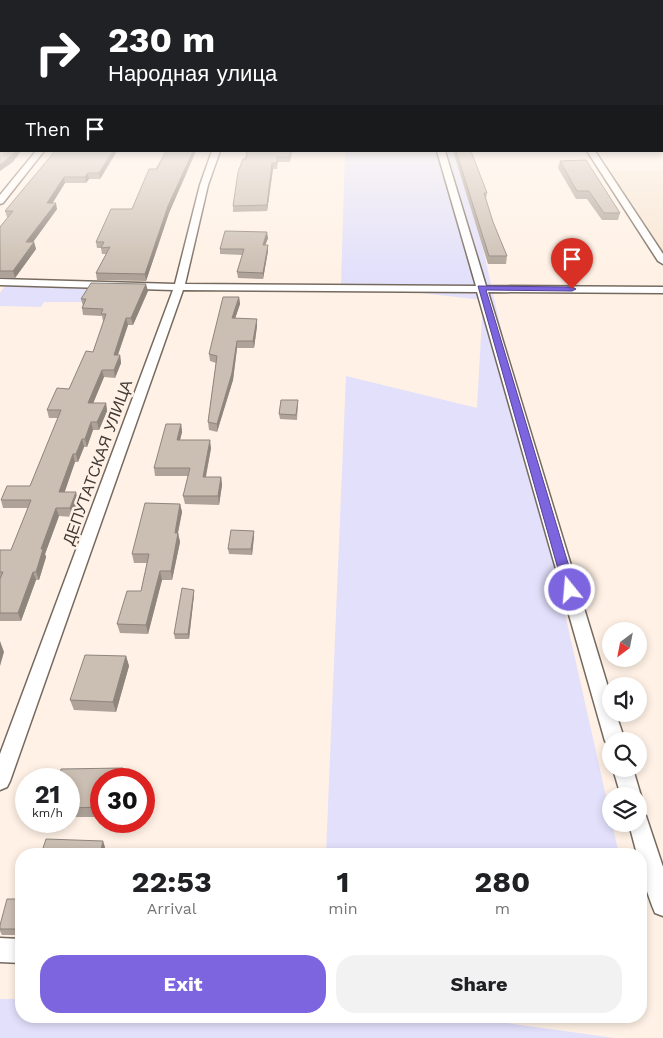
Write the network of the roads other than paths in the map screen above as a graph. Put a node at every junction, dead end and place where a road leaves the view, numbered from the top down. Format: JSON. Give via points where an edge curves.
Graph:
{"nodes":[{"id":1,"x":20,"y":175,"type":"edge"},
{"id":2,"x":207,"y":175,"type":"edge"},
{"id":3,"x":448,"y":175,"type":"edge"},
{"id":4,"x":607,"y":175,"type":"edge"},
{"id":5,"x":0,"y":201,"type":"edge"},
{"id":6,"x":663,"y":260,"type":"edge"},
{"id":7,"x":0,"y":282,"type":"edge"},
{"id":8,"x":179,"y":287,"type":"junction"},
{"id":9,"x":481,"y":288,"type":"junction"},
{"id":10,"x":663,"y":290,"type":"edge"},
{"id":11,"x":612,"y":732,"type":"edge"},
{"id":12,"x":0,"y":781,"type":"edge"},
{"id":13,"x":642,"y":832,"type":"edge"},
{"id":14,"x":646,"y":848,"type":"edge"},
{"id":15,"x":647,"y":850,"type":"edge"},
{"id":16,"x":663,"y":905,"type":"edge"},
{"id":17,"x":0,"y":950,"type":"edge"},
{"id":18,"x":15,"y":951,"type":"edge"}],
"edges":[{"from":1,"to":5,"type":"street"},
{"from":2,"to":8,"type":"street","name":"ДЕПУТАТСКАЯ УЛИЦА"},
{"from":3,"to":9,"type":"street"},
{"from":4,"to":6,"type":"street"},
{"from":7,"to":8,"type":"street"},
{"from":8,"to":9,"type":"street"},
{"from":8,"to":12,"type":"street","name":"ДЕПУТАТСКАЯ УЛИЦА"},
{"from":9,"to":10,"type":"street"},
{"from":9,"to":11,"type":"street"},
{"from":13,"to":14,"type":"street"},
{"from":15,"to":16,"type":"street"},
{"from":17,"to":18,"type":"street"}]}
